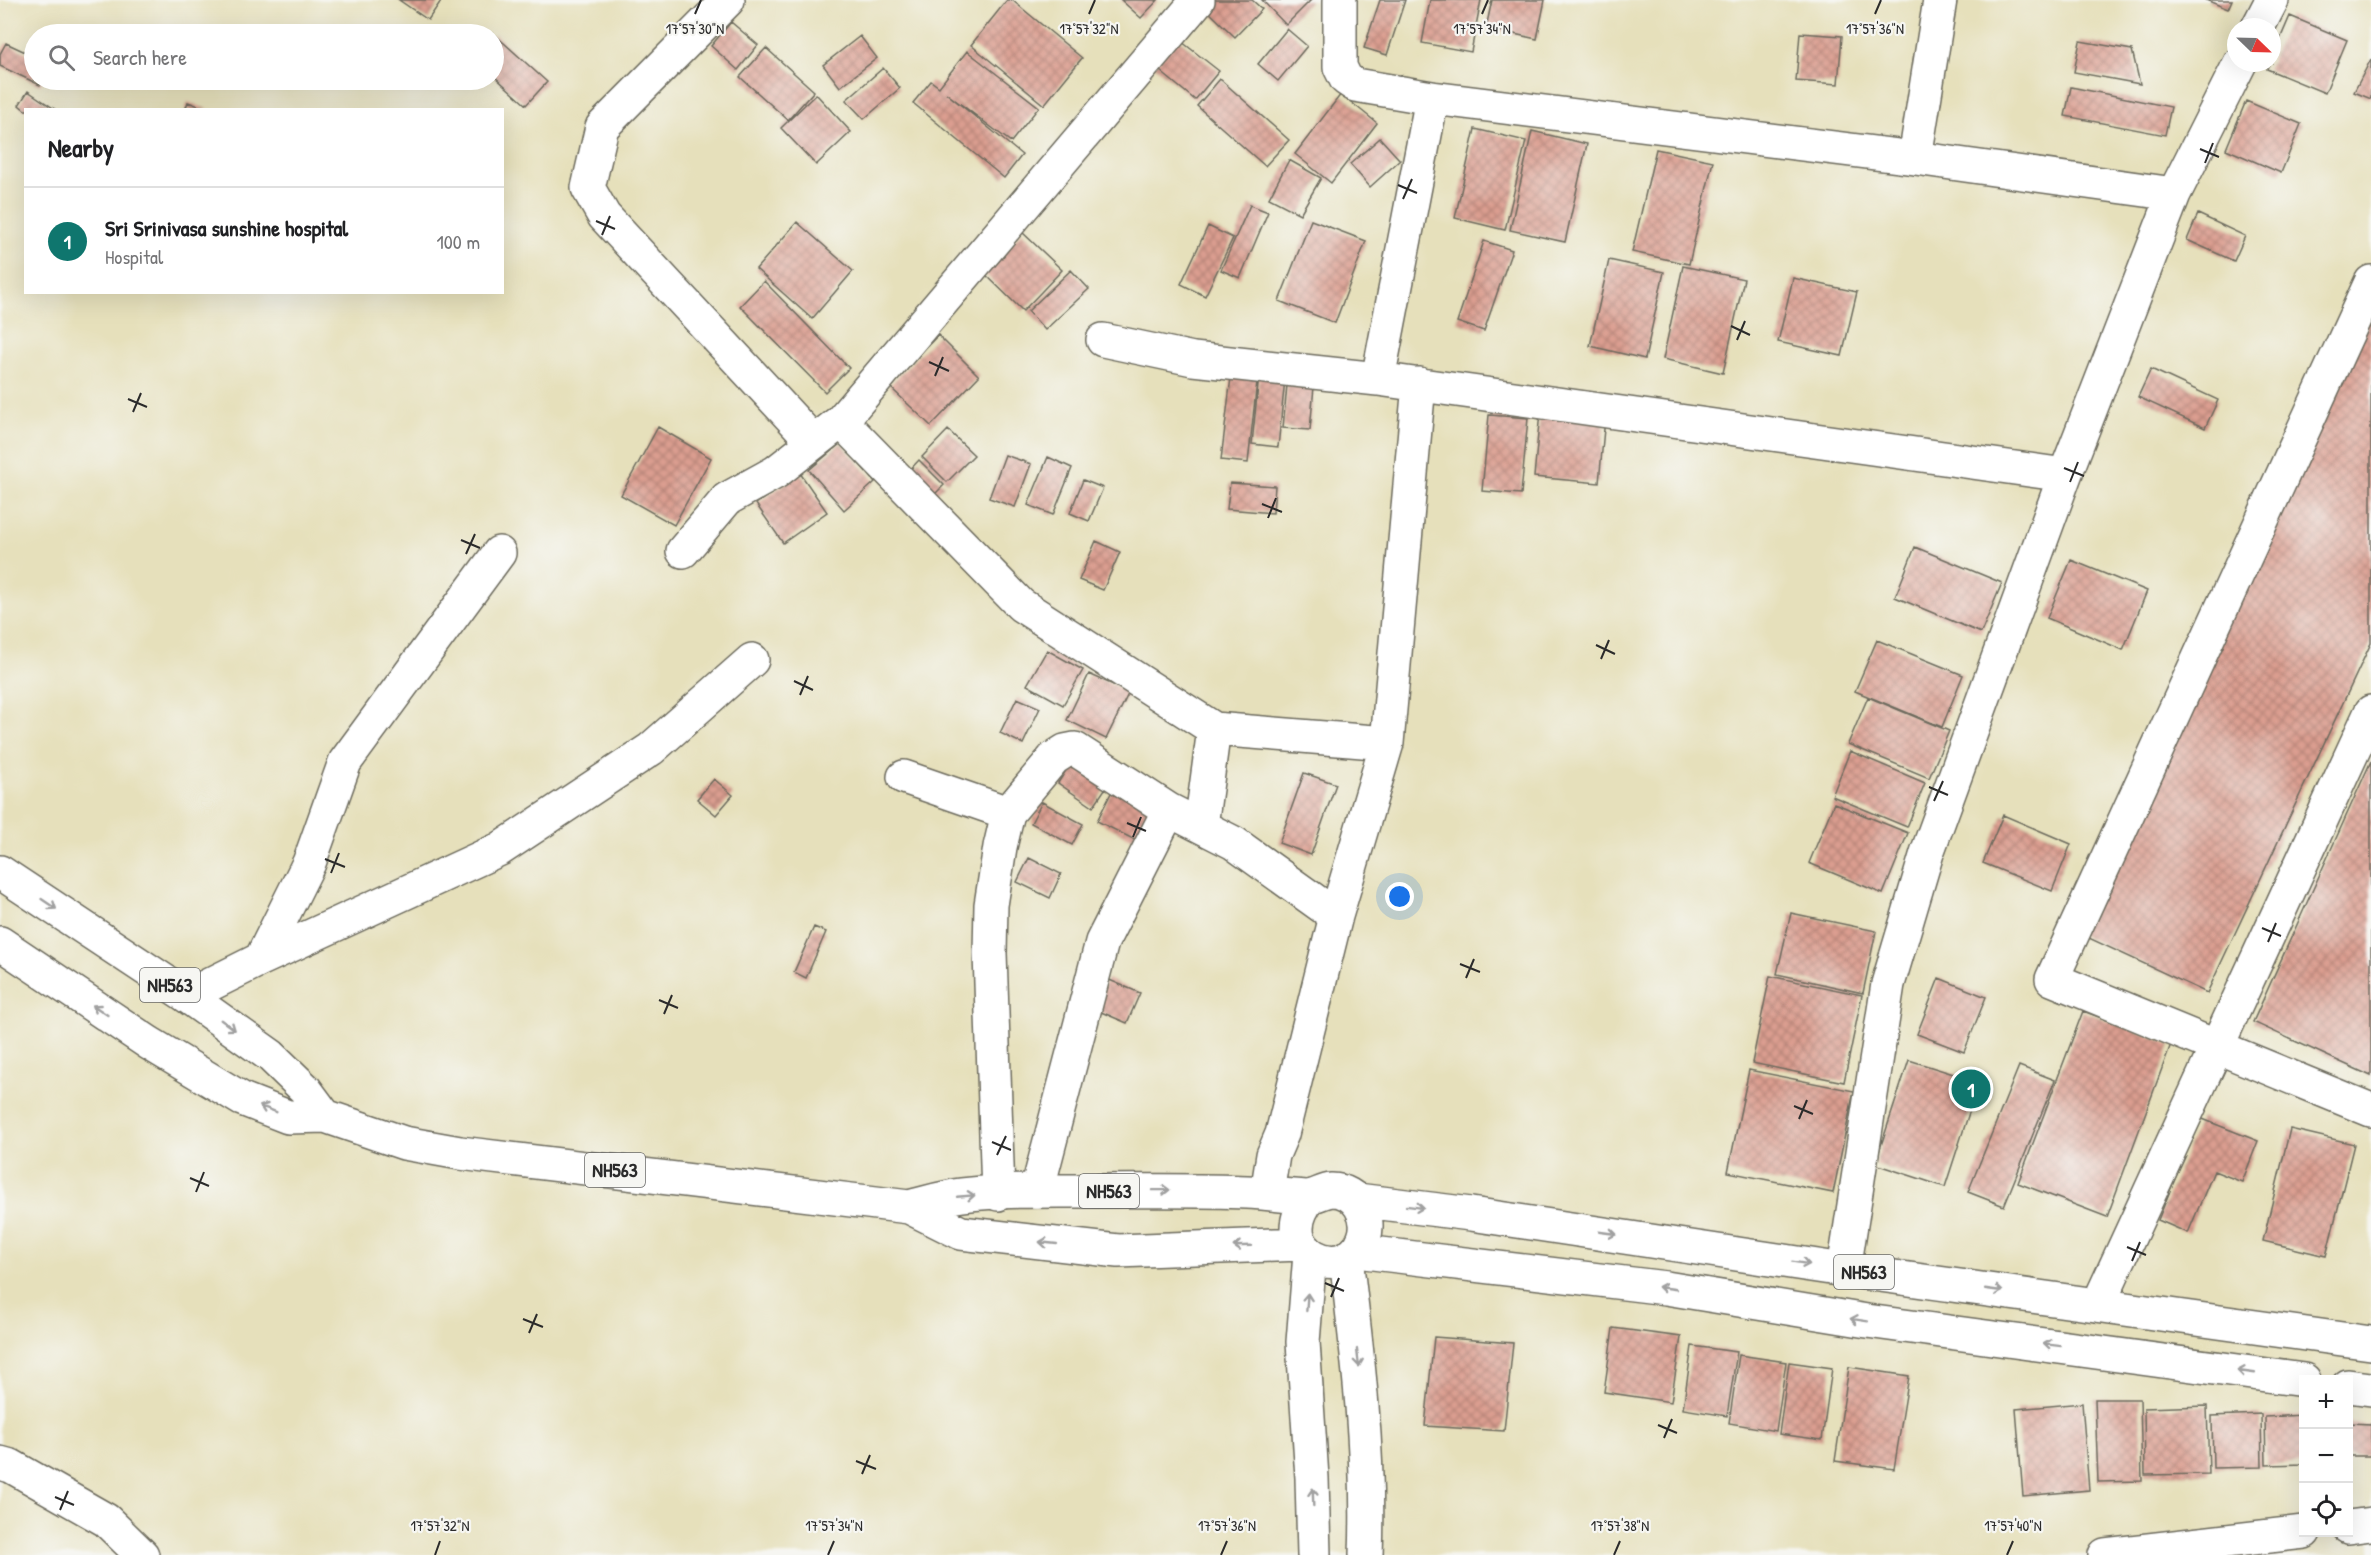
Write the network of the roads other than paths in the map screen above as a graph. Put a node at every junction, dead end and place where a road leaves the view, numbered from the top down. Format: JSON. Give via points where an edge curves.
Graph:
{"nodes":[{"id":1,"x":728,"y":0,"type":"edge"},
{"id":2,"x":1198,"y":0,"type":"edge"},
{"id":3,"x":1340,"y":0,"type":"edge"},
{"id":4,"x":1940,"y":0,"type":"edge"},
{"id":5,"x":2272,"y":0,"type":"edge"},
{"id":6,"x":2263,"y":18,"type":"edge"},
{"id":7,"x":2235,"y":72,"type":"edge"},
{"id":8,"x":1432,"y":98,"type":"junction"},
{"id":9,"x":1915,"y":158,"type":"junction"},
{"id":10,"x":2174,"y":194,"type":"junction"},
{"id":11,"x":2371,"y":282,"type":"edge"},
{"id":12,"x":1103,"y":340,"type":"dead end"},
{"id":13,"x":1378,"y":379,"type":"junction"},
{"id":14,"x":1419,"y":384,"type":"junction"},
{"id":15,"x":841,"y":421,"type":"junction"},
{"id":16,"x":813,"y":441,"type":"junction"},
{"id":17,"x":2065,"y":475,"type":"junction"},
{"id":18,"x":683,"y":551,"type":"dead end"},
{"id":19,"x":499,"y":553,"type":"dead end"},
{"id":20,"x":752,"y":660,"type":"dead end"},
{"id":21,"x":2371,"y":712,"type":"edge"},
{"id":22,"x":1214,"y":729,"type":"junction"},
{"id":23,"x":1387,"y":743,"type":"junction"},
{"id":24,"x":904,"y":777,"type":"dead end"},
{"id":25,"x":1169,"y":810,"type":"junction"},
{"id":26,"x":1008,"y":813,"type":"junction"},
{"id":27,"x":1201,"y":826,"type":"junction"},
{"id":28,"x":0,"y":872,"type":"edge"},
{"id":29,"x":1336,"y":916,"type":"junction"},
{"id":30,"x":0,"y":943,"type":"edge"},
{"id":31,"x":261,"y":959,"type":"junction"},
{"id":32,"x":187,"y":996,"type":"junction"},
{"id":33,"x":2218,"y":1048,"type":"junction"},
{"id":34,"x":2371,"y":1110,"type":"edge"},
{"id":35,"x":325,"y":1116,"type":"junction"},
{"id":36,"x":1037,"y":1191,"type":"junction"},
{"id":37,"x":1267,"y":1193,"type":"junction"},
{"id":38,"x":998,"y":1194,"type":"junction"},
{"id":39,"x":1310,"y":1197,"type":"junction"},
{"id":40,"x":1357,"y":1200,"type":"junction"},
{"id":41,"x":909,"y":1207,"type":"junction"},
{"id":42,"x":1305,"y":1249,"type":"junction"},
{"id":43,"x":1351,"y":1255,"type":"junction"},
{"id":44,"x":1844,"y":1270,"type":"junction"},
{"id":45,"x":2098,"y":1305,"type":"junction"},
{"id":46,"x":2371,"y":1343,"type":"edge"},
{"id":47,"x":2299,"y":1379,"type":"edge"},
{"id":48,"x":2353,"y":1387,"type":"edge"},
{"id":49,"x":2371,"y":1389,"type":"edge"},
{"id":50,"x":0,"y":1463,"type":"edge"},
{"id":51,"x":2371,"y":1524,"type":"edge"},
{"id":52,"x":2353,"y":1526,"type":"edge"},
{"id":53,"x":2299,"y":1533,"type":"edge"},
{"id":54,"x":142,"y":1555,"type":"edge"},
{"id":55,"x":1314,"y":1555,"type":"edge"},
{"id":56,"x":1366,"y":1555,"type":"edge"},
{"id":57,"x":2105,"y":1555,"type":"edge"}],
"edges":[{"from":1,"to":16,"type":"main road","via":[[602,127],[588,188],[604,216]]},
{"from":2,"to":15,"type":"main road"},
{"from":3,"to":8,"type":"main road","via":[[1340,67],[1346,79],[1355,85]]},
{"from":4,"to":9,"type":"main road"},
{"from":5,"to":6,"type":"main road"},
{"from":7,"to":10,"type":"main road"},
{"from":8,"to":9,"type":"main road"},
{"from":8,"to":13,"type":"main road"},
{"from":9,"to":10,"type":"main road"},
{"from":10,"to":17,"type":"main road"},
{"from":11,"to":33,"type":"main road","via":[[2052,979]]},
{"from":12,"to":13,"type":"main road","via":[[1193,359]]},
{"from":13,"to":14,"type":"main road"},
{"from":14,"to":17,"type":"main road"},
{"from":14,"to":23,"type":"main road"},
{"from":15,"to":16,"type":"main road"},
{"from":15,"to":22,"type":"main road","via":[[1021,605]]},
{"from":16,"to":18,"type":"main road","via":[[776,472],[727,499]]},
{"from":17,"to":44,"type":"main road","via":[[1927,853],[1888,984]]},
{"from":19,"to":31,"type":"main road","via":[[345,762],[309,863]]},
{"from":20,"to":31,"type":"main road","via":[[651,749],[500,849]]},
{"from":21,"to":33,"type":"main road"},
{"from":22,"to":23,"type":"main road"},
{"from":22,"to":27,"type":"main road"},
{"from":23,"to":29,"type":"main road"},
{"from":24,"to":26,"type":"main road"},
{"from":25,"to":26,"type":"main road","via":[[1075,749],[1054,758]]},
{"from":25,"to":27,"type":"main road"},
{"from":25,"to":36,"type":"main road","via":[[1102,942]]},
{"from":26,"to":38,"type":"main road","via":[[998,859],[991,934]]},
{"from":27,"to":29,"type":"main road","via":[[1234,843]]},
{"from":28,"to":32,"type":"main road","number":"NH563","one_way":true},
{"from":29,"to":37,"type":"main road","via":[[1273,1155]]},
{"from":35,"to":30,"type":"main road","number":"NH563","one_way":true,"via":[[288,1117],[242,1099],[149,1043]]},
{"from":31,"to":32,"type":"main road"},
{"from":32,"to":35,"type":"main road","number":"NH563","one_way":true,"via":[[271,1056],[306,1089]]},
{"from":33,"to":34,"type":"main road"},
{"from":33,"to":45,"type":"main road"},
{"from":35,"to":41,"type":"main road","number":"NH563","via":[[404,1143],[460,1153]]},
{"from":36,"to":37,"type":"main road","number":"NH563","one_way":true},
{"from":36,"to":38,"type":"main road","number":"NH563"},
{"from":37,"to":39,"type":"main road","number":"NH563"},
{"from":41,"to":38,"type":"main road","number":"NH563","one_way":true,"via":[[962,1195]]},
{"from":39,"to":40,"type":"main road","number":"NH563","via":[[1334,1190]]},
{"from":39,"to":42,"type":"main road","via":[[1299,1210],[1296,1228]]},
{"from":40,"to":43,"type":"main road","via":[[1365,1212],[1367,1226],[1364,1239]]},
{"from":40,"to":44,"type":"main road","number":"NH563","one_way":true},
{"from":42,"to":41,"type":"main road","number":"NH563","one_way":true,"via":[[1118,1251],[961,1233]]},
{"from":42,"to":43,"type":"main road","number":"NH563","via":[[1328,1261]]},
{"from":55,"to":42,"type":"main road","one_way":true,"via":[[1304,1342]]},
{"from":47,"to":43,"type":"main road","number":"NH563","one_way":true,"via":[[1867,1321],[1666,1288]]},
{"from":43,"to":56,"type":"main road","one_way":true,"via":[[1366,1478]]},
{"from":44,"to":45,"type":"main road","number":"NH563","one_way":true},
{"from":45,"to":46,"type":"main road","number":"NH563"},
{"from":48,"to":49,"type":"main road"},
{"from":50,"to":54,"type":"main road","via":[[106,1520]]},
{"from":51,"to":52,"type":"main road"},
{"from":53,"to":57,"type":"main road"}]}
